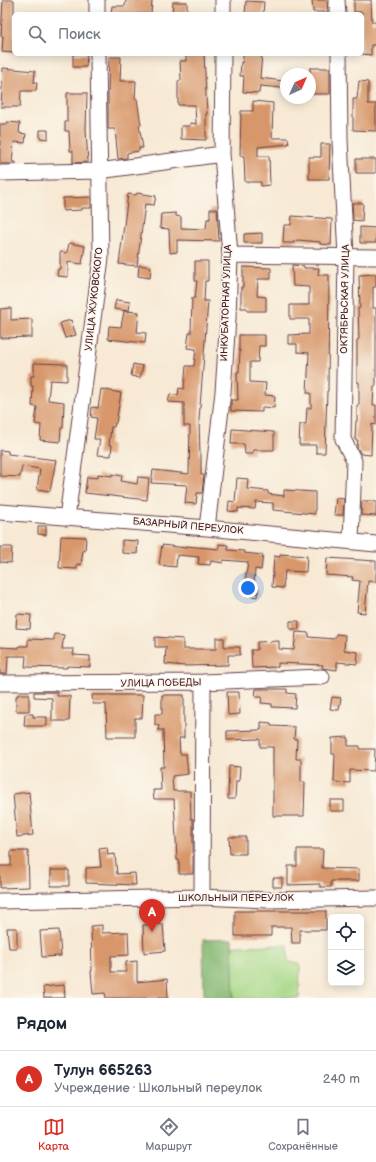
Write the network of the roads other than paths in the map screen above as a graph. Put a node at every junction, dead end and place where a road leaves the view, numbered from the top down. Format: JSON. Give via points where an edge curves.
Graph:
{"nodes":[{"id":1,"x":97,"y":0,"type":"edge"},
{"id":2,"x":223,"y":0,"type":"edge"},
{"id":3,"x":337,"y":0,"type":"edge"},
{"id":4,"x":97,"y":12,"type":"edge"},
{"id":5,"x":223,"y":12,"type":"edge"},
{"id":6,"x":338,"y":12,"type":"edge"},
{"id":7,"x":98,"y":56,"type":"edge"},
{"id":8,"x":222,"y":56,"type":"edge"},
{"id":9,"x":339,"y":56,"type":"edge"},
{"id":10,"x":222,"y":154,"type":"junction"},
{"id":11,"x":99,"y":171,"type":"junction"},
{"id":12,"x":0,"y":173,"type":"edge"},
{"id":13,"x":230,"y":255,"type":"junction"},
{"id":14,"x":346,"y":256,"type":"junction"},
{"id":15,"x":376,"y":257,"type":"edge"},
{"id":16,"x":0,"y":512,"type":"edge"},
{"id":17,"x":68,"y":518,"type":"junction"},
{"id":18,"x":207,"y":528,"type":"junction"},
{"id":19,"x":351,"y":541,"type":"junction"},
{"id":20,"x":376,"y":544,"type":"edge"},
{"id":21,"x":322,"y":677,"type":"dead end"},
{"id":22,"x":203,"y":682,"type":"junction"},
{"id":23,"x":0,"y":683,"type":"edge"},
{"id":24,"x":202,"y":897,"type":"junction"},
{"id":25,"x":376,"y":898,"type":"edge"},
{"id":26,"x":0,"y":901,"type":"edge"}],
"edges":[{"from":1,"to":4,"type":"street"},
{"from":2,"to":5,"type":"street"},
{"from":3,"to":6,"type":"street"},
{"from":7,"to":11,"type":"street","name":"УЛИЦА ЖУКОВСКОГО"},
{"from":8,"to":10,"type":"street","name":"ИНКУБАТОРНАЯ УЛИЦА"},
{"from":9,"to":14,"type":"street","name":"ОКТЯБРЬСКАЯ УЛИЦА"},
{"from":10,"to":11,"type":"street"},
{"from":10,"to":13,"type":"street","name":"ИНКУБАТОРНАЯ УЛИЦА"},
{"from":11,"to":12,"type":"street"},
{"from":11,"to":17,"type":"street","name":"УЛИЦА ЖУКОВСКОГО","via":[[101,258]]},
{"from":13,"to":14,"type":"street"},
{"from":13,"to":18,"type":"street","name":"ИНКУБАТОРНАЯ УЛИЦА","via":[[223,392]]},
{"from":14,"to":15,"type":"street"},
{"from":14,"to":19,"type":"street","name":"ОКТЯБРЬСКАЯ УЛИЦА","via":[[343,439],[354,461]]},
{"from":16,"to":17,"type":"street","name":"БАЗАРНЫЙ ПЕРЕУЛОК"},
{"from":17,"to":18,"type":"street","name":"БАЗАРНЫЙ ПЕРЕУЛОК"},
{"from":18,"to":19,"type":"street","name":"БАЗАРНЫЙ ПЕРЕУЛОК"},
{"from":19,"to":20,"type":"street","name":"БАЗАРНЫЙ ПЕРЕУЛОК"},
{"from":21,"to":22,"type":"street","name":"УЛИЦА ПОБЕДЫ"},
{"from":22,"to":23,"type":"street","name":"УЛИЦА ПОБЕДЫ"},
{"from":22,"to":24,"type":"street"},
{"from":24,"to":25,"type":"street","name":"ШКОЛЬНЫЙ ПЕРЕУЛОК","via":[[268,900]]},
{"from":24,"to":26,"type":"street","name":"ШКОЛЬНЫЙ ПЕРЕУЛОК"}]}
